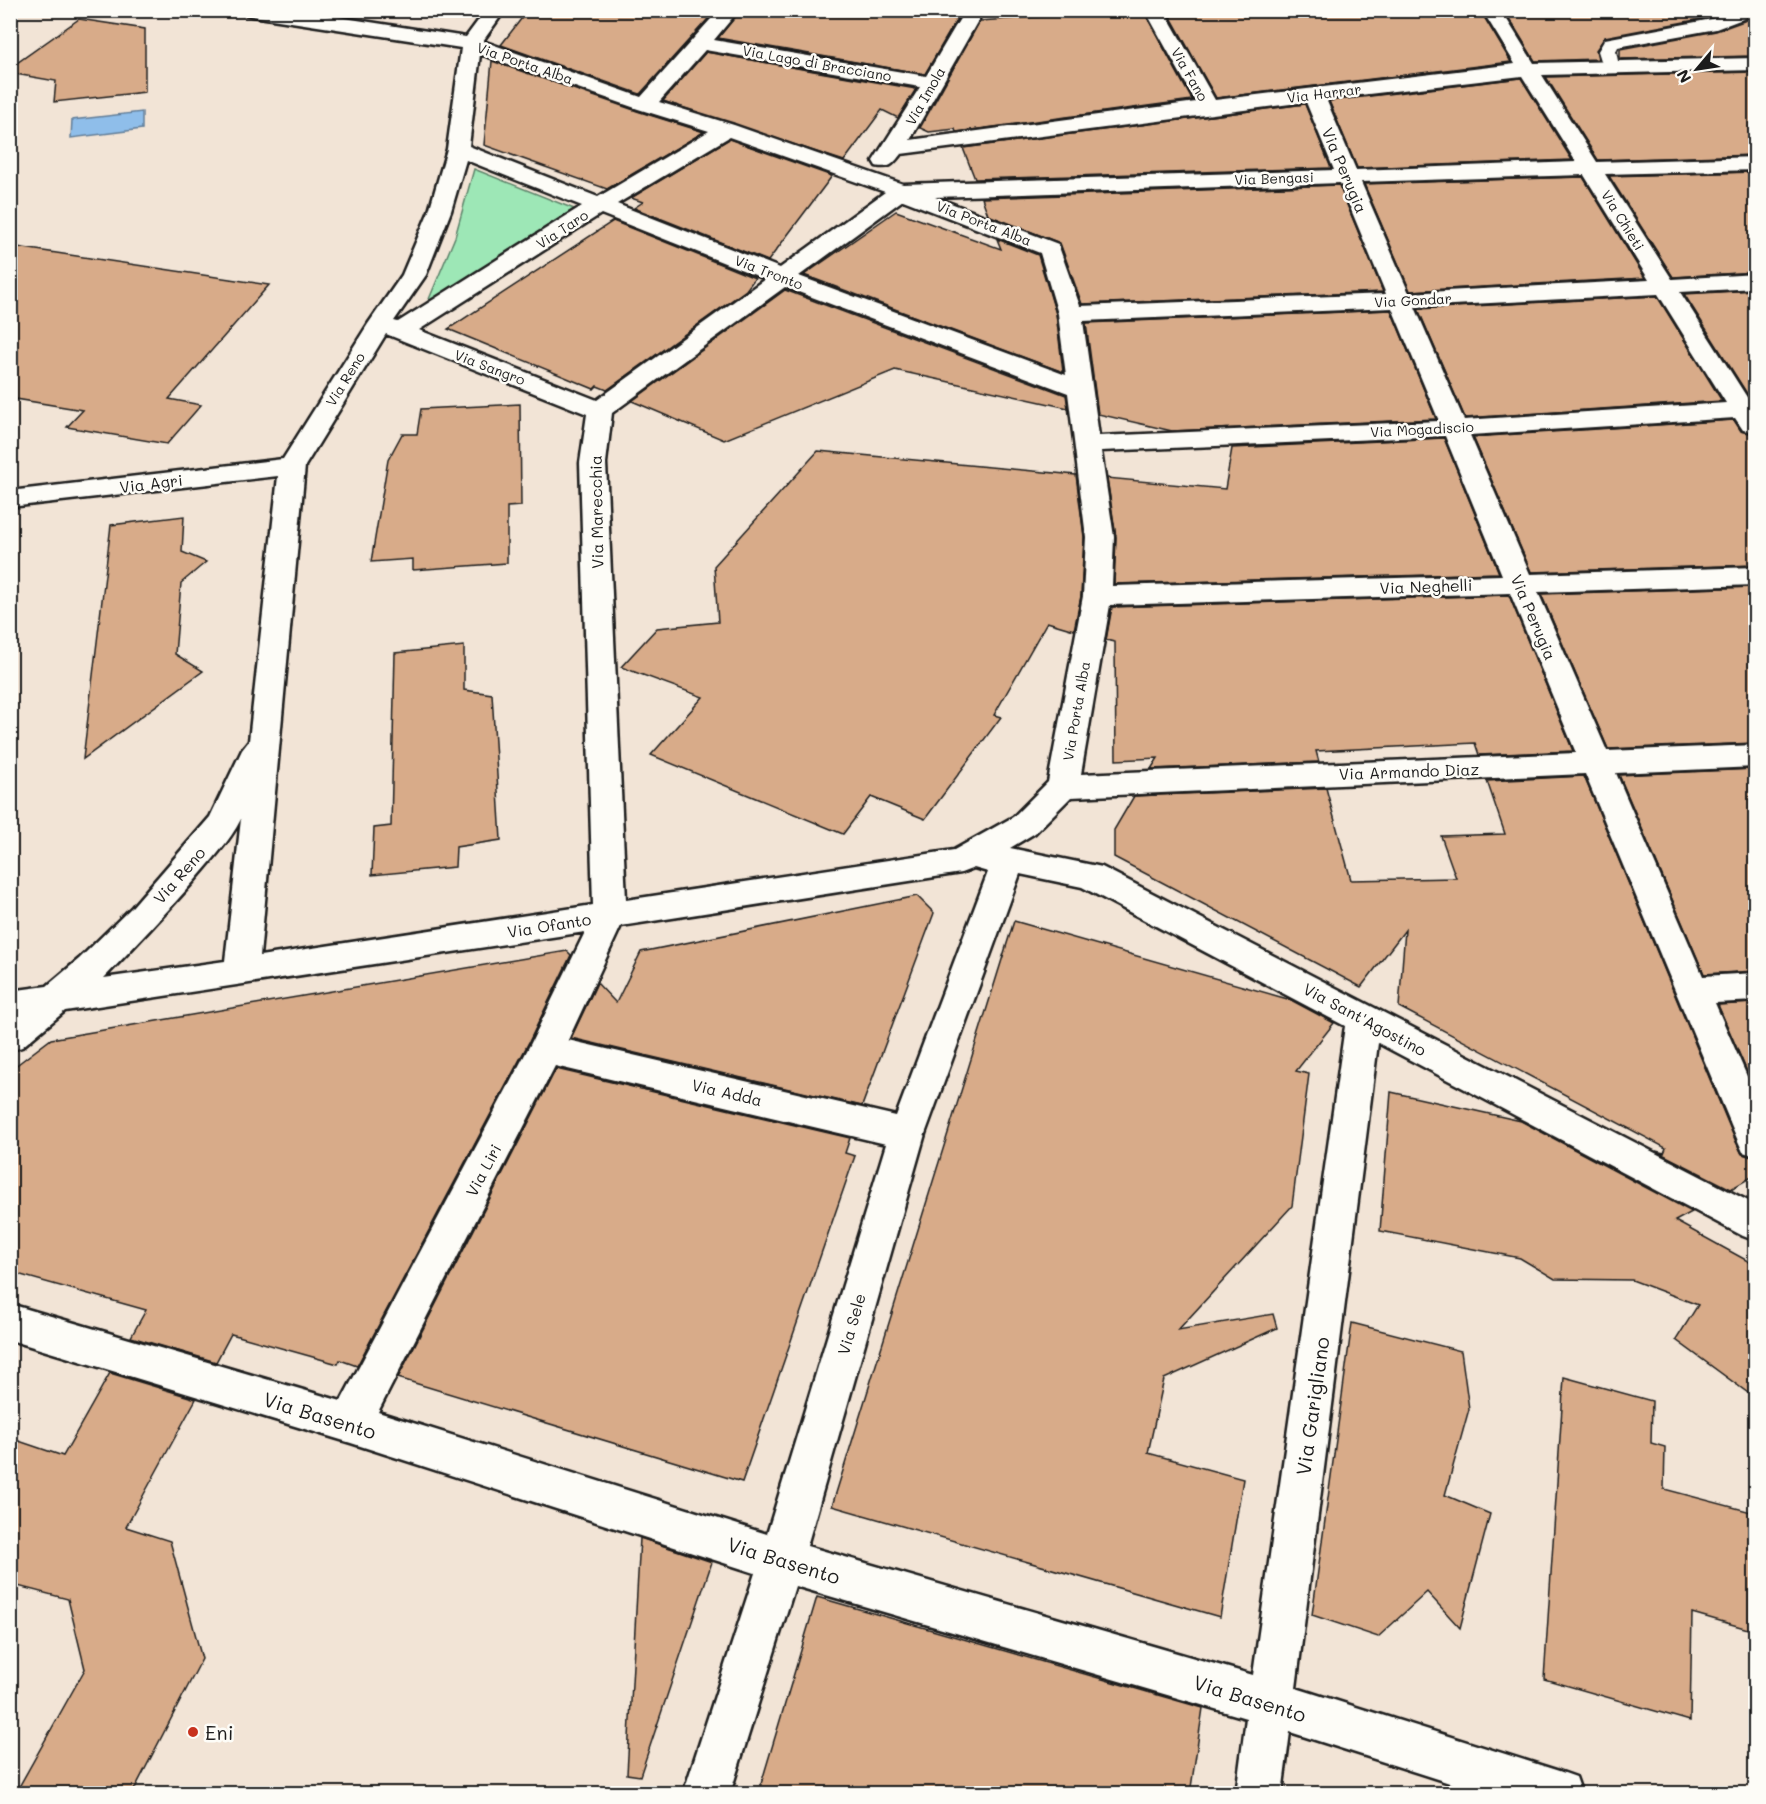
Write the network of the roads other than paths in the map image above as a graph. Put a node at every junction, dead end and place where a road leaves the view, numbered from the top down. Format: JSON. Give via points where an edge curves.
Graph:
{"nodes":[{"id":1,"x":252,"y":10,"type":"edge"},
{"id":2,"x":496,"y":10,"type":"edge"},
{"id":3,"x":730,"y":10,"type":"edge"},
{"id":4,"x":1154,"y":10,"type":"edge"},
{"id":5,"x":1491,"y":10,"type":"edge"},
{"id":6,"x":1751,"y":10,"type":"edge"},
{"id":7,"x":975,"y":11,"type":"edge"},
{"id":8,"x":471,"y":44,"type":"junction"},
{"id":9,"x":702,"y":44,"type":"junction"},
{"id":10,"x":1755,"y":64,"type":"edge"},
{"id":11,"x":1610,"y":66,"type":"junction"},
{"id":12,"x":1528,"y":69,"type":"junction"},
{"id":13,"x":933,"y":82,"type":"junction"},
{"id":14,"x":1313,"y":94,"type":"junction"},
{"id":15,"x":645,"y":105,"type":"junction"},
{"id":16,"x":1209,"y":106,"type":"junction"},
{"id":17,"x":727,"y":129,"type":"junction"},
{"id":18,"x":894,"y":148,"type":"junction"},
{"id":19,"x":458,"y":149,"type":"junction"},
{"id":20,"x":1755,"y":163,"type":"edge"},
{"id":21,"x":1590,"y":168,"type":"junction"},
{"id":22,"x":1347,"y":176,"type":"junction"},
{"id":23,"x":870,"y":179,"type":"junction"},
{"id":24,"x":901,"y":190,"type":"junction"},
{"id":25,"x":598,"y":206,"type":"junction"},
{"id":26,"x":783,"y":278,"type":"junction"},
{"id":27,"x":1755,"y":281,"type":"edge"},
{"id":28,"x":1665,"y":285,"type":"junction"},
{"id":29,"x":1400,"y":301,"type":"junction"},
{"id":30,"x":1070,"y":314,"type":"junction"},
{"id":31,"x":390,"y":328,"type":"junction"},
{"id":32,"x":1081,"y":389,"type":"junction"},
{"id":33,"x":600,"y":410,"type":"junction"},
{"id":34,"x":1751,"y":416,"type":"edge"},
{"id":35,"x":1454,"y":428,"type":"junction"},
{"id":36,"x":1088,"y":444,"type":"junction"},
{"id":37,"x":292,"y":466,"type":"junction"},
{"id":38,"x":10,"y":499,"type":"edge"},
{"id":39,"x":1755,"y":576,"type":"edge"},
{"id":40,"x":1520,"y":583,"type":"junction"},
{"id":41,"x":1097,"y":596,"type":"junction"},
{"id":42,"x":267,"y":727,"type":"junction"},
{"id":43,"x":1755,"y":756,"type":"edge"},
{"id":44,"x":1596,"y":763,"type":"junction"},
{"id":45,"x":1063,"y":786,"type":"junction"},
{"id":46,"x":1009,"y":860,"type":"junction"},
{"id":47,"x":961,"y":861,"type":"junction"},
{"id":48,"x":610,"y":915,"type":"junction"},
{"id":49,"x":241,"y":972,"type":"junction"},
{"id":50,"x":1755,"y":987,"type":"edge"},
{"id":51,"x":1692,"y":990,"type":"junction"},
{"id":52,"x":58,"y":998,"type":"junction"},
{"id":53,"x":10,"y":1005,"type":"edge"},
{"id":54,"x":1364,"y":1018,"type":"junction"},
{"id":55,"x":10,"y":1037,"type":"edge"},
{"id":56,"x":546,"y":1049,"type":"junction"},
{"id":57,"x":907,"y":1134,"type":"junction"},
{"id":58,"x":1755,"y":1141,"type":"edge"},
{"id":59,"x":1755,"y":1224,"type":"edge"},
{"id":60,"x":10,"y":1322,"type":"edge"},
{"id":61,"x":351,"y":1423,"type":"junction"},
{"id":62,"x":782,"y":1560,"type":"junction"},
{"id":63,"x":1271,"y":1703,"type":"junction"},
{"id":64,"x":706,"y":1794,"type":"edge"},
{"id":65,"x":1259,"y":1794,"type":"edge"},
{"id":66,"x":1559,"y":1794,"type":"edge"}],
"edges":[{"from":1,"to":8,"type":"street","name":"Via Porta Alba"},
{"from":2,"to":8,"type":"street"},
{"from":3,"to":9,"type":"street"},
{"from":4,"to":16,"type":"street","name":"Via Fano"},
{"from":5,"to":12,"type":"street","name":"Via Chieti"},
{"from":6,"to":11,"type":"lane","via":[[1716,24],[1611,42],[1607,51]]},
{"from":7,"to":13,"type":"street","name":"Via Imola"},
{"from":8,"to":15,"type":"street","name":"Via Porta Alba"},
{"from":8,"to":19,"type":"street","name":"Via Reno"},
{"from":9,"to":13,"type":"street","name":"Via Lago di Bracciano"},
{"from":9,"to":15,"type":"street"},
{"from":10,"to":11,"type":"street","name":"Via Harrar"},
{"from":11,"to":12,"type":"street","name":"Via Harrar"},
{"from":12,"to":14,"type":"street","name":"Via Harrar"},
{"from":12,"to":21,"type":"street","name":"Via Chieti"},
{"from":13,"to":18,"type":"street","name":"Via Imola"},
{"from":14,"to":16,"type":"street","name":"Via Harrar"},
{"from":14,"to":22,"type":"street","name":"Via Perugia"},
{"from":15,"to":17,"type":"street","name":"Via Porta Alba"},
{"from":16,"to":18,"type":"street","name":"Via Harrar"},
{"from":17,"to":23,"type":"street","name":"Via Porta Alba"},
{"from":17,"to":25,"type":"street","name":"Via Taro"},
{"from":18,"to":23,"type":"street","name":"Via Imola"},
{"from":19,"to":25,"type":"street","name":"Via Tronto"},
{"from":19,"to":31,"type":"street","name":"Via Reno","via":[[440,211]]},
{"from":20,"to":21,"type":"street","name":"Via Bengasi"},
{"from":21,"to":22,"type":"street","name":"Via Bengasi"},
{"from":21,"to":28,"type":"street","name":"Via Chieti"},
{"from":22,"to":24,"type":"street","name":"Via Bengasi"},
{"from":22,"to":29,"type":"street","name":"Via Perugia"},
{"from":23,"to":24,"type":"street","name":"Via Porta Alba"},
{"from":24,"to":26,"type":"street"},
{"from":24,"to":30,"type":"street","name":"Via Porta Alba","via":[[1050,249]]},
{"from":25,"to":26,"type":"street","name":"Via Tronto"},
{"from":25,"to":31,"type":"street","name":"Via Taro"},
{"from":26,"to":32,"type":"street","name":"Via Tronto"},
{"from":26,"to":33,"type":"street"},
{"from":27,"to":28,"type":"street","name":"Via Gondar"},
{"from":28,"to":29,"type":"street","name":"Via Gondar"},
{"from":28,"to":34,"type":"street","name":"Via Chieti"},
{"from":29,"to":30,"type":"street","name":"Via Gondar"},
{"from":29,"to":35,"type":"street","name":"Via Perugia"},
{"from":30,"to":32,"type":"street","name":"Via Porta Alba"},
{"from":31,"to":33,"type":"street","name":"Via Sangro"},
{"from":31,"to":37,"type":"street","name":"Via Reno"},
{"from":32,"to":36,"type":"street","name":"Via Porta Alba"},
{"from":33,"to":48,"type":"street","name":"Via Marecchia","via":[[593,463]]},
{"from":34,"to":35,"type":"street","name":"Via Mogadiscio"},
{"from":35,"to":36,"type":"street","name":"Via Mogadiscio"},
{"from":35,"to":40,"type":"street","name":"Via Perugia"},
{"from":36,"to":41,"type":"street","name":"Via Porta Alba","via":[[1100,537]]},
{"from":37,"to":38,"type":"street","name":"Via Agri"},
{"from":37,"to":42,"type":"street","name":"Via Reno"},
{"from":39,"to":40,"type":"street","name":"Via Neghelli"},
{"from":40,"to":41,"type":"street","name":"Via Neghelli"},
{"from":40,"to":44,"type":"street","name":"Via Perugia"},
{"from":41,"to":45,"type":"street","name":"Via Porta Alba"},
{"from":42,"to":49,"type":"street","name":"Via Reno"},
{"from":42,"to":52,"type":"street","name":"Via Reno","via":[[223,823],[144,916]]},
{"from":43,"to":44,"type":"street","name":"Via Armando Diaz"},
{"from":44,"to":45,"type":"street","name":"Via Armando Diaz"},
{"from":44,"to":51,"type":"street","name":"Via Perugia"},
{"from":45,"to":47,"type":"street","name":"Via Ofanto","via":[[1024,825]]},
{"from":46,"to":47,"type":"street","name":"Via Sant'Agostino"},
{"from":46,"to":54,"type":"street","name":"Via Sant'Agostino","via":[[1090,876]]},
{"from":46,"to":57,"type":"street","name":"Via Sele"},
{"from":47,"to":48,"type":"street","name":"Via Ofanto"},
{"from":48,"to":49,"type":"street","name":"Via Ofanto"},
{"from":48,"to":56,"type":"street","name":"Via Liri"},
{"from":49,"to":52,"type":"street","name":"Via Ofanto"},
{"from":50,"to":51,"type":"street"},
{"from":51,"to":58,"type":"street","name":"Via Perugia"},
{"from":52,"to":53,"type":"street","name":"Via Ofanto"},
{"from":52,"to":55,"type":"street","name":"Via Reno"},
{"from":54,"to":59,"type":"street","name":"Via Sant'Agostino"},
{"from":54,"to":63,"type":"street","name":"Via Garigliano"},
{"from":56,"to":57,"type":"street","name":"Via Adda"},
{"from":56,"to":61,"type":"street","name":"Via Liri"},
{"from":57,"to":62,"type":"street","name":"Via Sele"},
{"from":60,"to":61,"type":"street","name":"Via Basento"},
{"from":61,"to":62,"type":"street","name":"Via Basento"},
{"from":62,"to":63,"type":"street","name":"Via Basento"},
{"from":62,"to":64,"type":"street","name":"Via Sele"},
{"from":63,"to":65,"type":"street","name":"Via Garigliano"},
{"from":63,"to":66,"type":"street","name":"Via Basento"}]}
